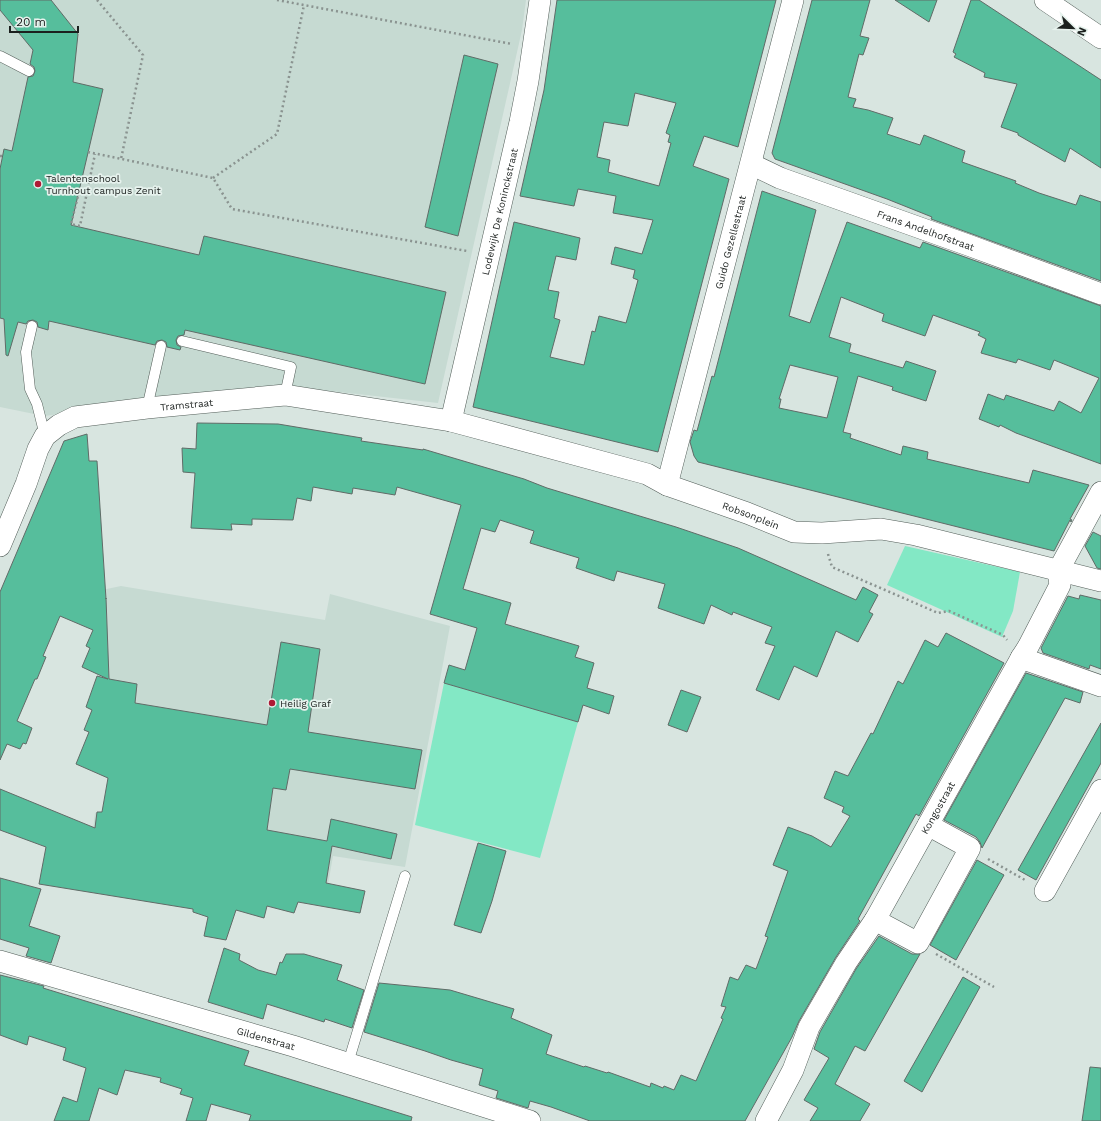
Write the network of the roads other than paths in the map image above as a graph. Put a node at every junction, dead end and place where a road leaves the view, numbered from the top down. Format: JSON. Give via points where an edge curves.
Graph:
{"nodes":[{"id":1,"x":540,"y":0,"type":"edge"},
{"id":2,"x":794,"y":0,"type":"edge"},
{"id":3,"x":1045,"y":0,"type":"edge"},
{"id":4,"x":1101,"y":38,"type":"edge"},
{"id":5,"x":0,"y":56,"type":"edge"},
{"id":6,"x":29,"y":71,"type":"dead end"},
{"id":7,"x":751,"y":164,"type":"junction"},
{"id":8,"x":1101,"y":294,"type":"edge"},
{"id":9,"x":32,"y":326,"type":"dead end"},
{"id":10,"x":182,"y":341,"type":"dead end"},
{"id":11,"x":160,"y":346,"type":"dead end"},
{"id":12,"x":286,"y":395,"type":"junction"},
{"id":13,"x":147,"y":408,"type":"junction"},
{"id":14,"x":451,"y":421,"type":"junction"},
{"id":15,"x":46,"y":436,"type":"junction"},
{"id":16,"x":667,"y":485,"type":"junction"},
{"id":17,"x":1101,"y":492,"type":"edge"},
{"id":18,"x":0,"y":546,"type":"edge"},
{"id":19,"x":1058,"y":571,"type":"junction"},
{"id":20,"x":1101,"y":582,"type":"edge"},
{"id":21,"x":1021,"y":658,"type":"junction"},
{"id":22,"x":1101,"y":686,"type":"edge"},
{"id":23,"x":1101,"y":790,"type":"edge"},
{"id":24,"x":928,"y":825,"type":"junction"},
{"id":25,"x":405,"y":876,"type":"dead end"},
{"id":26,"x":1045,"y":891,"type":"road end"},
{"id":27,"x":875,"y":920,"type":"junction"},
{"id":28,"x":0,"y":960,"type":"edge"},
{"id":29,"x":348,"y":1063,"type":"junction"},
{"id":30,"x":530,"y":1121,"type":"edge"},
{"id":31,"x":766,"y":1121,"type":"edge"}],
"edges":[{"from":1,"to":14,"type":"street","name":"Lodewijk De Koninckstraat","via":[[520,122]]},
{"from":2,"to":7,"type":"street","name":"Guido Gezellestraat"},
{"from":3,"to":4,"type":"street"},
{"from":5,"to":6,"type":"lane"},
{"from":7,"to":8,"type":"street","name":"Frans Andelhofstraat","via":[[780,178]]},
{"from":7,"to":16,"type":"street","name":"Guido Gezellestraat"},
{"from":9,"to":15,"type":"lane","via":[[26,352],[30,389]]},
{"from":10,"to":12,"type":"lane","via":[[291,367]]},
{"from":11,"to":13,"type":"lane"},
{"from":12,"to":13,"type":"street","name":"Tramstraat"},
{"from":12,"to":14,"type":"street","name":"Tramstraat"},
{"from":13,"to":15,"type":"street","name":"Tramstraat","via":[[76,417],[59,425]]},
{"from":14,"to":16,"type":"street","name":"Robsonplein","via":[[647,474]]},
{"from":15,"to":18,"type":"street","name":"Tramstraat","via":[[38,449]]},
{"from":16,"to":19,"type":"street","name":"Robsonplein","via":[[794,532],[881,529],[916,535]]},
{"from":17,"to":19,"type":"street","name":"Kongostraat"},
{"from":19,"to":20,"type":"street","name":"Robsonplein"},
{"from":19,"to":21,"type":"street","name":"Kongostraat","via":[[1060,585]]},
{"from":21,"to":22,"type":"street"},
{"from":21,"to":24,"type":"street","name":"Kongostraat"},
{"from":23,"to":26,"type":"street"},
{"from":24,"to":27,"type":"street","name":"Kongostraat"},
{"from":24,"to":27,"type":"street","via":[[970,848],[918,944]]},
{"from":25,"to":29,"type":"lane"},
{"from":27,"to":31,"type":"street","name":"Kongostraat","via":[[846,963],[809,1027],[793,1070]]},
{"from":28,"to":29,"type":"street","name":"Gildenstraat"},
{"from":29,"to":30,"type":"street","name":"Gildenstraat"}]}
